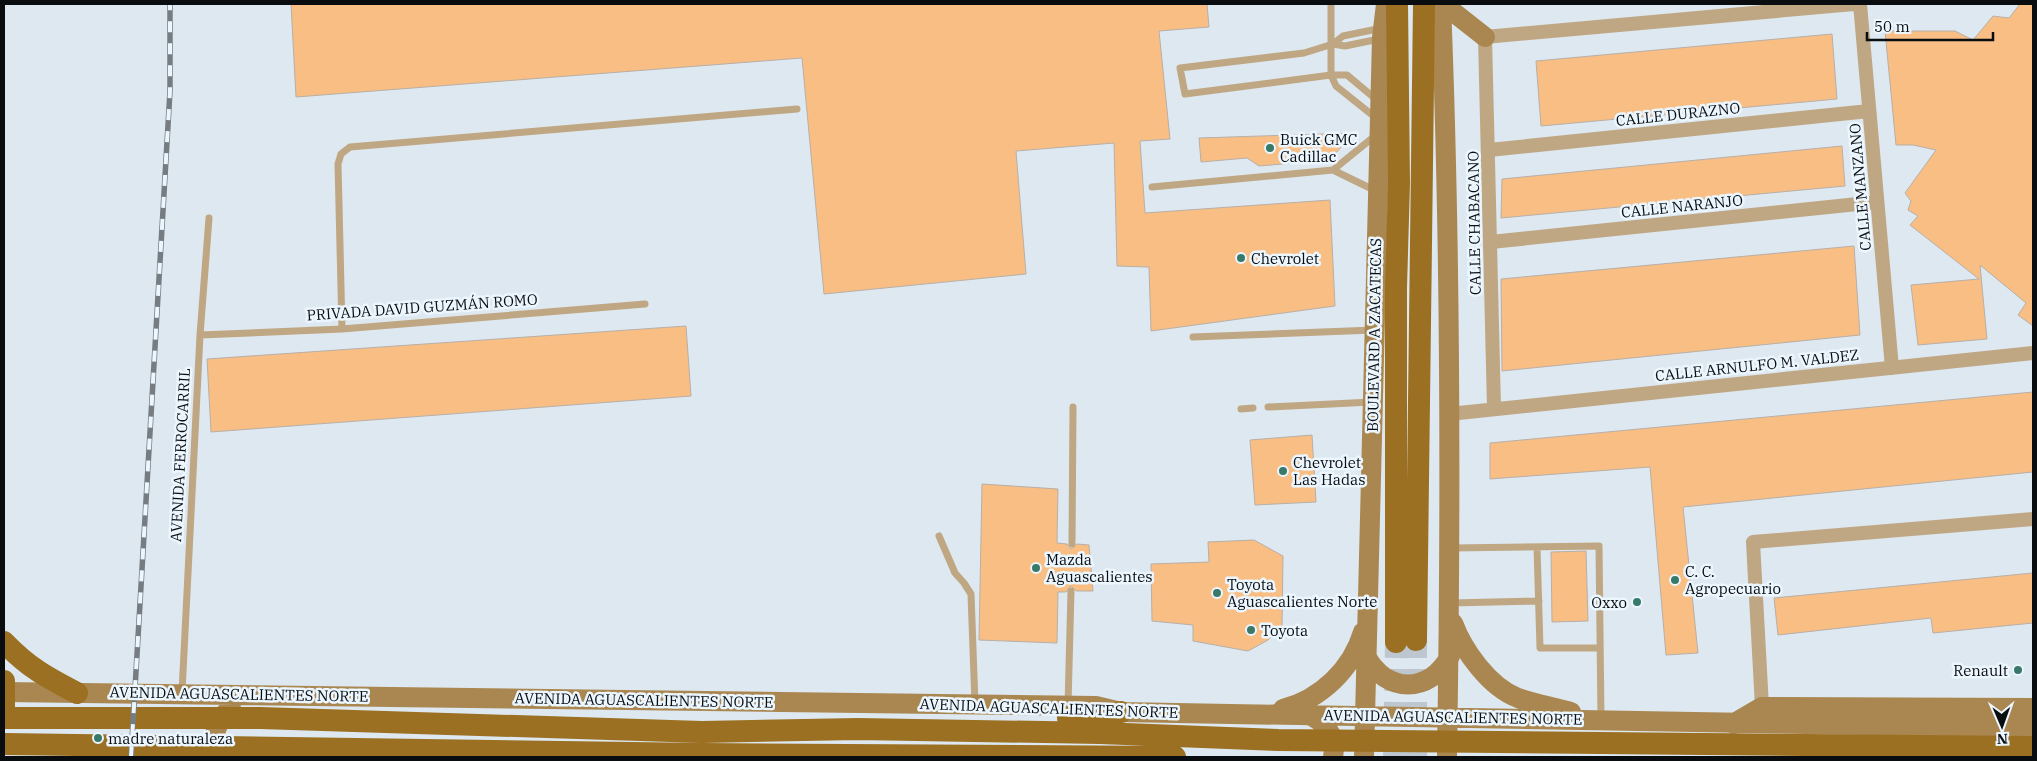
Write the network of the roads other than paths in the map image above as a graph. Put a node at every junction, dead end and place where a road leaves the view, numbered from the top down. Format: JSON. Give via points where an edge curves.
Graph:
{"nodes":[{"id":1,"x":1330,"y":4,"type":"edge"},
{"id":2,"x":1386,"y":4,"type":"edge"},
{"id":3,"x":1397,"y":4,"type":"edge"},
{"id":4,"x":1424,"y":4,"type":"edge"},
{"id":5,"x":1442,"y":4,"type":"edge"},
{"id":6,"x":1854,"y":4,"type":"edge"},
{"id":7,"x":1860,"y":4,"type":"edge"},
{"id":8,"x":1383,"y":33,"type":"junction"},
{"id":9,"x":1485,"y":37,"type":"junction"},
{"id":10,"x":1333,"y":44,"type":"junction"},
{"id":11,"x":1332,"y":75,"type":"junction"},
{"id":12,"x":798,"y":108,"type":"dead end"},
{"id":13,"x":1869,"y":111,"type":"junction"},
{"id":14,"x":1380,"y":119,"type":"junction"},
{"id":15,"x":1489,"y":150,"type":"junction"},
{"id":16,"x":1334,"y":170,"type":"junction"},
{"id":17,"x":1152,"y":187,"type":"dead end"},
{"id":18,"x":1378,"y":192,"type":"junction"},
{"id":19,"x":1877,"y":202,"type":"junction"},
{"id":20,"x":209,"y":218,"type":"dead end"},
{"id":21,"x":1491,"y":242,"type":"junction"},
{"id":22,"x":645,"y":304,"type":"dead end"},
{"id":23,"x":342,"y":329,"type":"junction"},
{"id":24,"x":1374,"y":330,"type":"junction"},
{"id":25,"x":200,"y":335,"type":"junction"},
{"id":26,"x":1193,"y":337,"type":"dead end"},
{"id":27,"x":2033,"y":353,"type":"edge"},
{"id":28,"x":1892,"y":368,"type":"junction"},
{"id":29,"x":1373,"y":402,"type":"junction"},
{"id":30,"x":1073,"y":406,"type":"dead end"},
{"id":31,"x":1268,"y":407,"type":"dead end"},
{"id":32,"x":1253,"y":408,"type":"dead end"},
{"id":33,"x":1241,"y":409,"type":"dead end"},
{"id":34,"x":1490,"y":409,"type":"junction"},
{"id":35,"x":1449,"y":414,"type":"junction"},
{"id":36,"x":2033,"y":519,"type":"edge"},
{"id":37,"x":939,"y":536,"type":"dead end"},
{"id":38,"x":1072,"y":544,"type":"dead end"},
{"id":39,"x":1450,"y":548,"type":"junction"},
{"id":40,"x":1537,"y":548,"type":"junction"},
{"id":41,"x":1071,"y":591,"type":"dead end"},
{"id":42,"x":1539,"y":601,"type":"junction"},
{"id":43,"x":1368,"y":605,"type":"junction"},
{"id":44,"x":1450,"y":608,"type":"junction"},
{"id":45,"x":4,"y":642,"type":"edge"},
{"id":46,"x":1599,"y":648,"type":"junction"},
{"id":47,"x":1366,"y":656,"type":"junction"},
{"id":48,"x":1450,"y":656,"type":"junction"},
{"id":49,"x":4,"y":688,"type":"edge"},
{"id":50,"x":77,"y":693,"type":"junction"},
{"id":51,"x":182,"y":694,"type":"junction"},
{"id":52,"x":267,"y":694,"type":"junction"},
{"id":53,"x":975,"y":704,"type":"junction"},
{"id":54,"x":1068,"y":706,"type":"junction"},
{"id":55,"x":1762,"y":706,"type":"junction"},
{"id":56,"x":2033,"y":708,"type":"edge"},
{"id":57,"x":1121,"y":712,"type":"junction"},
{"id":58,"x":1264,"y":713,"type":"junction"},
{"id":59,"x":1298,"y":714,"type":"junction"},
{"id":60,"x":1365,"y":715,"type":"junction"},
{"id":61,"x":1448,"y":716,"type":"junction"},
{"id":62,"x":4,"y":718,"type":"edge"},
{"id":63,"x":1601,"y":720,"type":"junction"},
{"id":64,"x":1733,"y":724,"type":"junction"},
{"id":65,"x":2033,"y":728,"type":"edge"},
{"id":66,"x":702,"y":732,"type":"junction"},
{"id":67,"x":4,"y":744,"type":"edge"},
{"id":68,"x":294,"y":747,"type":"junction"},
{"id":69,"x":2033,"y":748,"type":"edge"},
{"id":70,"x":710,"y":756,"type":"edge"},
{"id":71,"x":217,"y":757,"type":"edge"},
{"id":72,"x":337,"y":757,"type":"edge"},
{"id":73,"x":1175,"y":757,"type":"edge"},
{"id":74,"x":1333,"y":757,"type":"edge"},
{"id":75,"x":1364,"y":757,"type":"edge"},
{"id":76,"x":1447,"y":757,"type":"edge"}],
"edges":[{"from":1,"to":10,"type":"lane"},
{"from":2,"to":8,"type":"main road","name":"BOULEVARD A ZACATECAS"},
{"from":3,"to":4,"type":"main road","name":"BOULEVARD A ZACATECAS","via":[[1399,183],[1396,298],[1406,641]]},
{"from":5,"to":9,"type":"main road"},
{"from":5,"to":35,"type":"main road"},
{"from":6,"to":9,"type":"street"},
{"from":7,"to":13,"type":"street","name":"CALLE MANZANO"},
{"from":8,"to":10,"type":"lane","via":[[1345,46]]},
{"from":8,"to":14,"type":"main road","name":"BOULEVARD A ZACATECAS"},
{"from":9,"to":15,"type":"street","name":"CALLE CHABACANO"},
{"from":10,"to":11,"type":"lane"},
{"from":10,"to":11,"type":"lane","via":[[1304,53],[1180,68],[1185,94]]},
{"from":11,"to":14,"type":"lane","via":[[1336,86]]},
{"from":11,"to":14,"type":"lane","via":[[1347,75]]},
{"from":12,"to":23,"type":"lane","via":[[350,146],[341,154],[338,164]]},
{"from":13,"to":15,"type":"street","name":"CALLE DURAZNO"},
{"from":13,"to":19,"type":"street","name":"CALLE MANZANO"},
{"from":14,"to":16,"type":"lane"},
{"from":14,"to":18,"type":"main road","name":"BOULEVARD A ZACATECAS"},
{"from":15,"to":21,"type":"street","name":"CALLE CHABACANO"},
{"from":16,"to":17,"type":"lane"},
{"from":16,"to":18,"type":"lane"},
{"from":18,"to":24,"type":"main road","name":"BOULEVARD A ZACATECAS"},
{"from":19,"to":21,"type":"street","name":"CALLE NARANJO"},
{"from":19,"to":28,"type":"street","name":"CALLE MANZANO"},
{"from":20,"to":25,"type":"lane","name":"AVENIDA FERROCARRIL"},
{"from":21,"to":34,"type":"street","name":"CALLE CHABACANO"},
{"from":22,"to":23,"type":"lane","name":"PRIVADA DAVID GUZMÁN ROMO"},
{"from":23,"to":25,"type":"lane","name":"PRIVADA DAVID GUZMÁN ROMO"},
{"from":24,"to":26,"type":"lane"},
{"from":24,"to":29,"type":"main road","name":"BOULEVARD A ZACATECAS"},
{"from":25,"to":51,"type":"lane","name":"AVENIDA FERROCARRIL"},
{"from":27,"to":28,"type":"street","name":"CALLE ARNULFO M. VALDEZ"},
{"from":28,"to":34,"type":"street","name":"CALLE ARNULFO M. VALDEZ"},
{"from":29,"to":31,"type":"lane"},
{"from":29,"to":43,"type":"main road","name":"BOULEVARD A ZACATECAS"},
{"from":30,"to":38,"type":"lane"},
{"from":32,"to":33,"type":"lane"},
{"from":34,"to":35,"type":"street","name":"CALLE ARNULFO M. VALDEZ"},
{"from":35,"to":39,"type":"main road"},
{"from":36,"to":55,"type":"street","via":[[1753,542]]},
{"from":37,"to":53,"type":"lane","via":[[955,573],[971,594]]},
{"from":39,"to":40,"type":"lane"},
{"from":39,"to":44,"type":"main road"},
{"from":40,"to":42,"type":"lane"},
{"from":40,"to":46,"type":"lane","via":[[1600,546]]},
{"from":41,"to":54,"type":"lane"},
{"from":42,"to":44,"type":"lane"},
{"from":42,"to":46,"type":"lane","via":[[1540,648]]},
{"from":43,"to":47,"type":"main road","name":"BOULEVARD A ZACATECAS"},
{"from":43,"to":58,"type":"main road","via":[[1356,650],[1339,675],[1316,695]]},
{"from":44,"to":48,"type":"main road"},
{"from":44,"to":63,"type":"main road","via":[[1465,648],[1502,688],[1517,698]]},
{"from":45,"to":50,"type":"main road","via":[[30,667]]},
{"from":46,"to":63,"type":"lane"},
{"from":47,"to":48,"type":"main road","via":[[1379,674],[1397,683],[1408,684],[1419,683],[1438,673]]},
{"from":47,"to":60,"type":"main road","name":"BOULEVARD A ZACATECAS"},
{"from":48,"to":61,"type":"main road"},
{"from":49,"to":50,"type":"main road","name":"AVENIDA AGUASCALIENTES NORTE"},
{"from":49,"to":62,"type":"main road"},
{"from":50,"to":51,"type":"main road","name":"AVENIDA AGUASCALIENTES NORTE"},
{"from":51,"to":52,"type":"main road","name":"AVENIDA AGUASCALIENTES NORTE"},
{"from":52,"to":53,"type":"main road","name":"AVENIDA AGUASCALIENTES NORTE"},
{"from":52,"to":71,"type":"main road","via":[[239,702],[223,714],[214,734]]},
{"from":53,"to":54,"type":"main road","name":"AVENIDA AGUASCALIENTES NORTE"},
{"from":54,"to":57,"type":"main road","name":"AVENIDA AGUASCALIENTES NORTE","via":[[1096,706]]},
{"from":55,"to":56,"type":"main road"},
{"from":55,"to":64,"type":"main road"},
{"from":57,"to":58,"type":"main road","name":"AVENIDA AGUASCALIENTES NORTE"},
{"from":57,"to":66,"type":"main road","via":[[1094,718],[737,719]]},
{"from":58,"to":59,"type":"main road","name":"AVENIDA AGUASCALIENTES NORTE"},
{"from":59,"to":60,"type":"main road","name":"AVENIDA AGUASCALIENTES NORTE"},
{"from":59,"to":74,"type":"main road","via":[[1313,717],[1326,726],[1333,740]]},
{"from":60,"to":61,"type":"main road","name":"AVENIDA AGUASCALIENTES NORTE"},
{"from":60,"to":75,"type":"main road","name":"BOULEVARD A ZACATECAS"},
{"from":61,"to":63,"type":"main road","name":"AVENIDA AGUASCALIENTES NORTE"},
{"from":61,"to":76,"type":"main road"},
{"from":62,"to":66,"type":"main road","name":"AVENIDA AGUASCALIENTES NORTE","via":[[260,718]]},
{"from":63,"to":64,"type":"main road","name":"AVENIDA AGUASCALIENTES NORTE"},
{"from":64,"to":65,"type":"main road","name":"AVENIDA AGUASCALIENTES NORTE"},
{"from":66,"to":69,"type":"main road","name":"AVENIDA AGUASCALIENTES NORTE","via":[[858,729],[1278,740]]},
{"from":67,"to":68,"type":"main road"},
{"from":68,"to":70,"type":"main road"},
{"from":68,"to":72,"type":"main road"},
{"from":70,"to":73,"type":"main road"}]}
